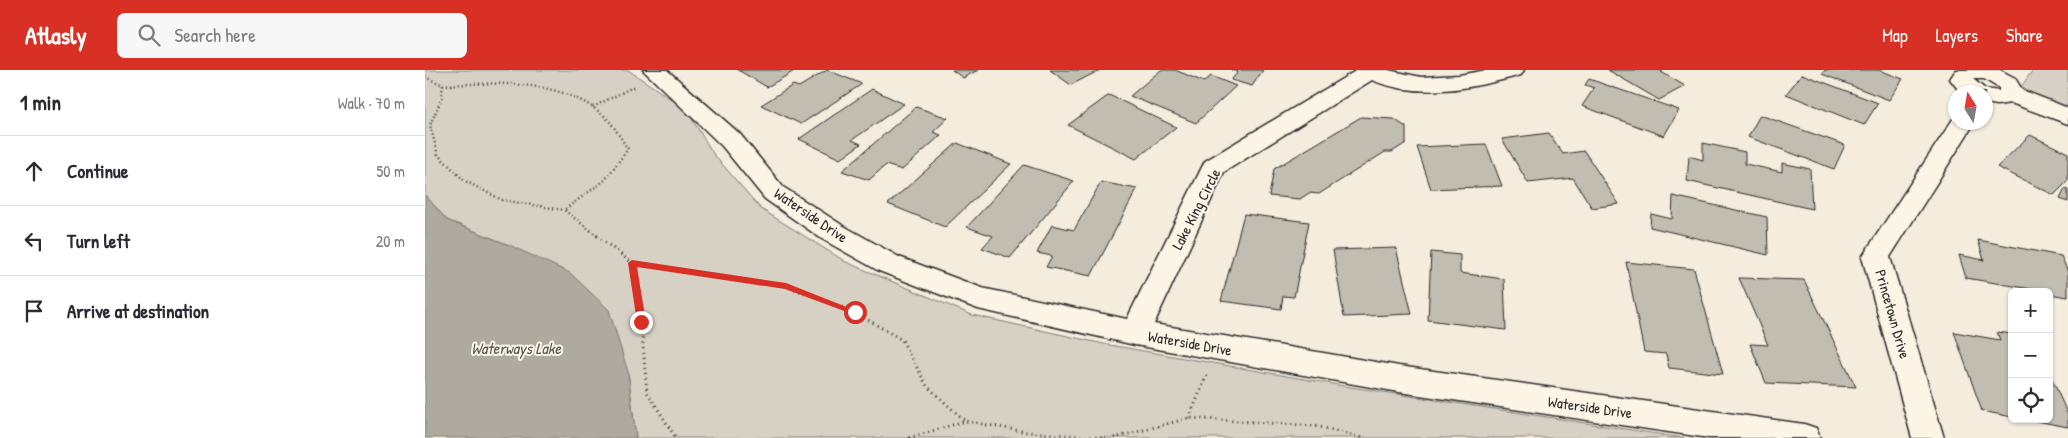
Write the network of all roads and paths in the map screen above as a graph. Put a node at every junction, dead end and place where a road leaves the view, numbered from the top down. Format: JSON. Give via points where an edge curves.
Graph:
{"nodes":[{"id":1,"x":1513,"y":70,"type":"edge"},
{"id":2,"x":1370,"y":71,"type":"edge"},
{"id":3,"x":657,"y":72,"type":"edge"},
{"id":4,"x":1957,"y":72,"type":"edge"},
{"id":5,"x":425,"y":77,"type":"edge"},
{"id":6,"x":1993,"y":81,"type":"edge"},
{"id":7,"x":443,"y":85,"type":"junction"},
{"id":8,"x":1966,"y":85,"type":"edge"},
{"id":9,"x":593,"y":107,"type":"junction"},
{"id":10,"x":2068,"y":117,"type":"edge"},
{"id":11,"x":1958,"y":130,"type":"edge"},
{"id":12,"x":564,"y":210,"type":"junction"},
{"id":13,"x":632,"y":263,"type":"junction"},
{"id":14,"x":1135,"y":333,"type":"junction"},
{"id":15,"x":1218,"y":348,"type":"junction"},
{"id":16,"x":1189,"y":418,"type":"junction"},
{"id":17,"x":965,"y":421,"type":"junction"},
{"id":18,"x":676,"y":438,"type":"edge"},
{"id":19,"x":909,"y":438,"type":"edge"},
{"id":20,"x":1106,"y":438,"type":"edge"},
{"id":21,"x":1114,"y":438,"type":"edge"},
{"id":22,"x":1363,"y":438,"type":"edge"},
{"id":23,"x":1803,"y":438,"type":"edge"},
{"id":24,"x":1929,"y":438,"type":"edge"}],
"edges":[{"from":1,"to":2,"type":"street","name":"Lake King Circle","via":[[1477,81],[1409,83]]},
{"from":2,"to":14,"type":"street","name":"Lake King Circle","via":[[1214,167]]},
{"from":3,"to":9,"type":"path"},
{"from":3,"to":14,"type":"street","name":"Waterside Drive","via":[[731,140],[774,193],[832,232],[889,264],[978,298]]},
{"from":4,"to":6,"type":"street","via":[[1978,71]]},
{"from":4,"to":8,"type":"street"},
{"from":5,"to":7,"type":"path"},
{"from":6,"to":10,"type":"street","via":[[2008,84],[2010,94]]},
{"from":7,"to":9,"type":"path","via":[[509,83],[564,94]]},
{"from":7,"to":12,"type":"path","via":[[441,100],[430,125],[438,155],[465,181],[502,200]]},
{"from":9,"to":12,"type":"path","via":[[605,116],[628,149],[605,180]]},
{"from":11,"to":24,"type":"street","name":"Princetown Drive","via":[[1876,258]]},
{"from":12,"to":13,"type":"path"},
{"from":13,"to":17,"type":"path","via":[[786,286],[855,312],[902,340],[927,386]]},
{"from":13,"to":18,"type":"path","via":[[647,392]]},
{"from":14,"to":15,"type":"street","name":"Waterside Drive"},
{"from":15,"to":16,"type":"path"},
{"from":15,"to":23,"type":"street","name":"Waterside Drive","via":[[1399,379]]},
{"from":16,"to":21,"type":"path"},
{"from":16,"to":22,"type":"path","via":[[1316,426]]},
{"from":17,"to":19,"type":"path"},
{"from":17,"to":20,"type":"path","via":[[1027,432]]}]}
